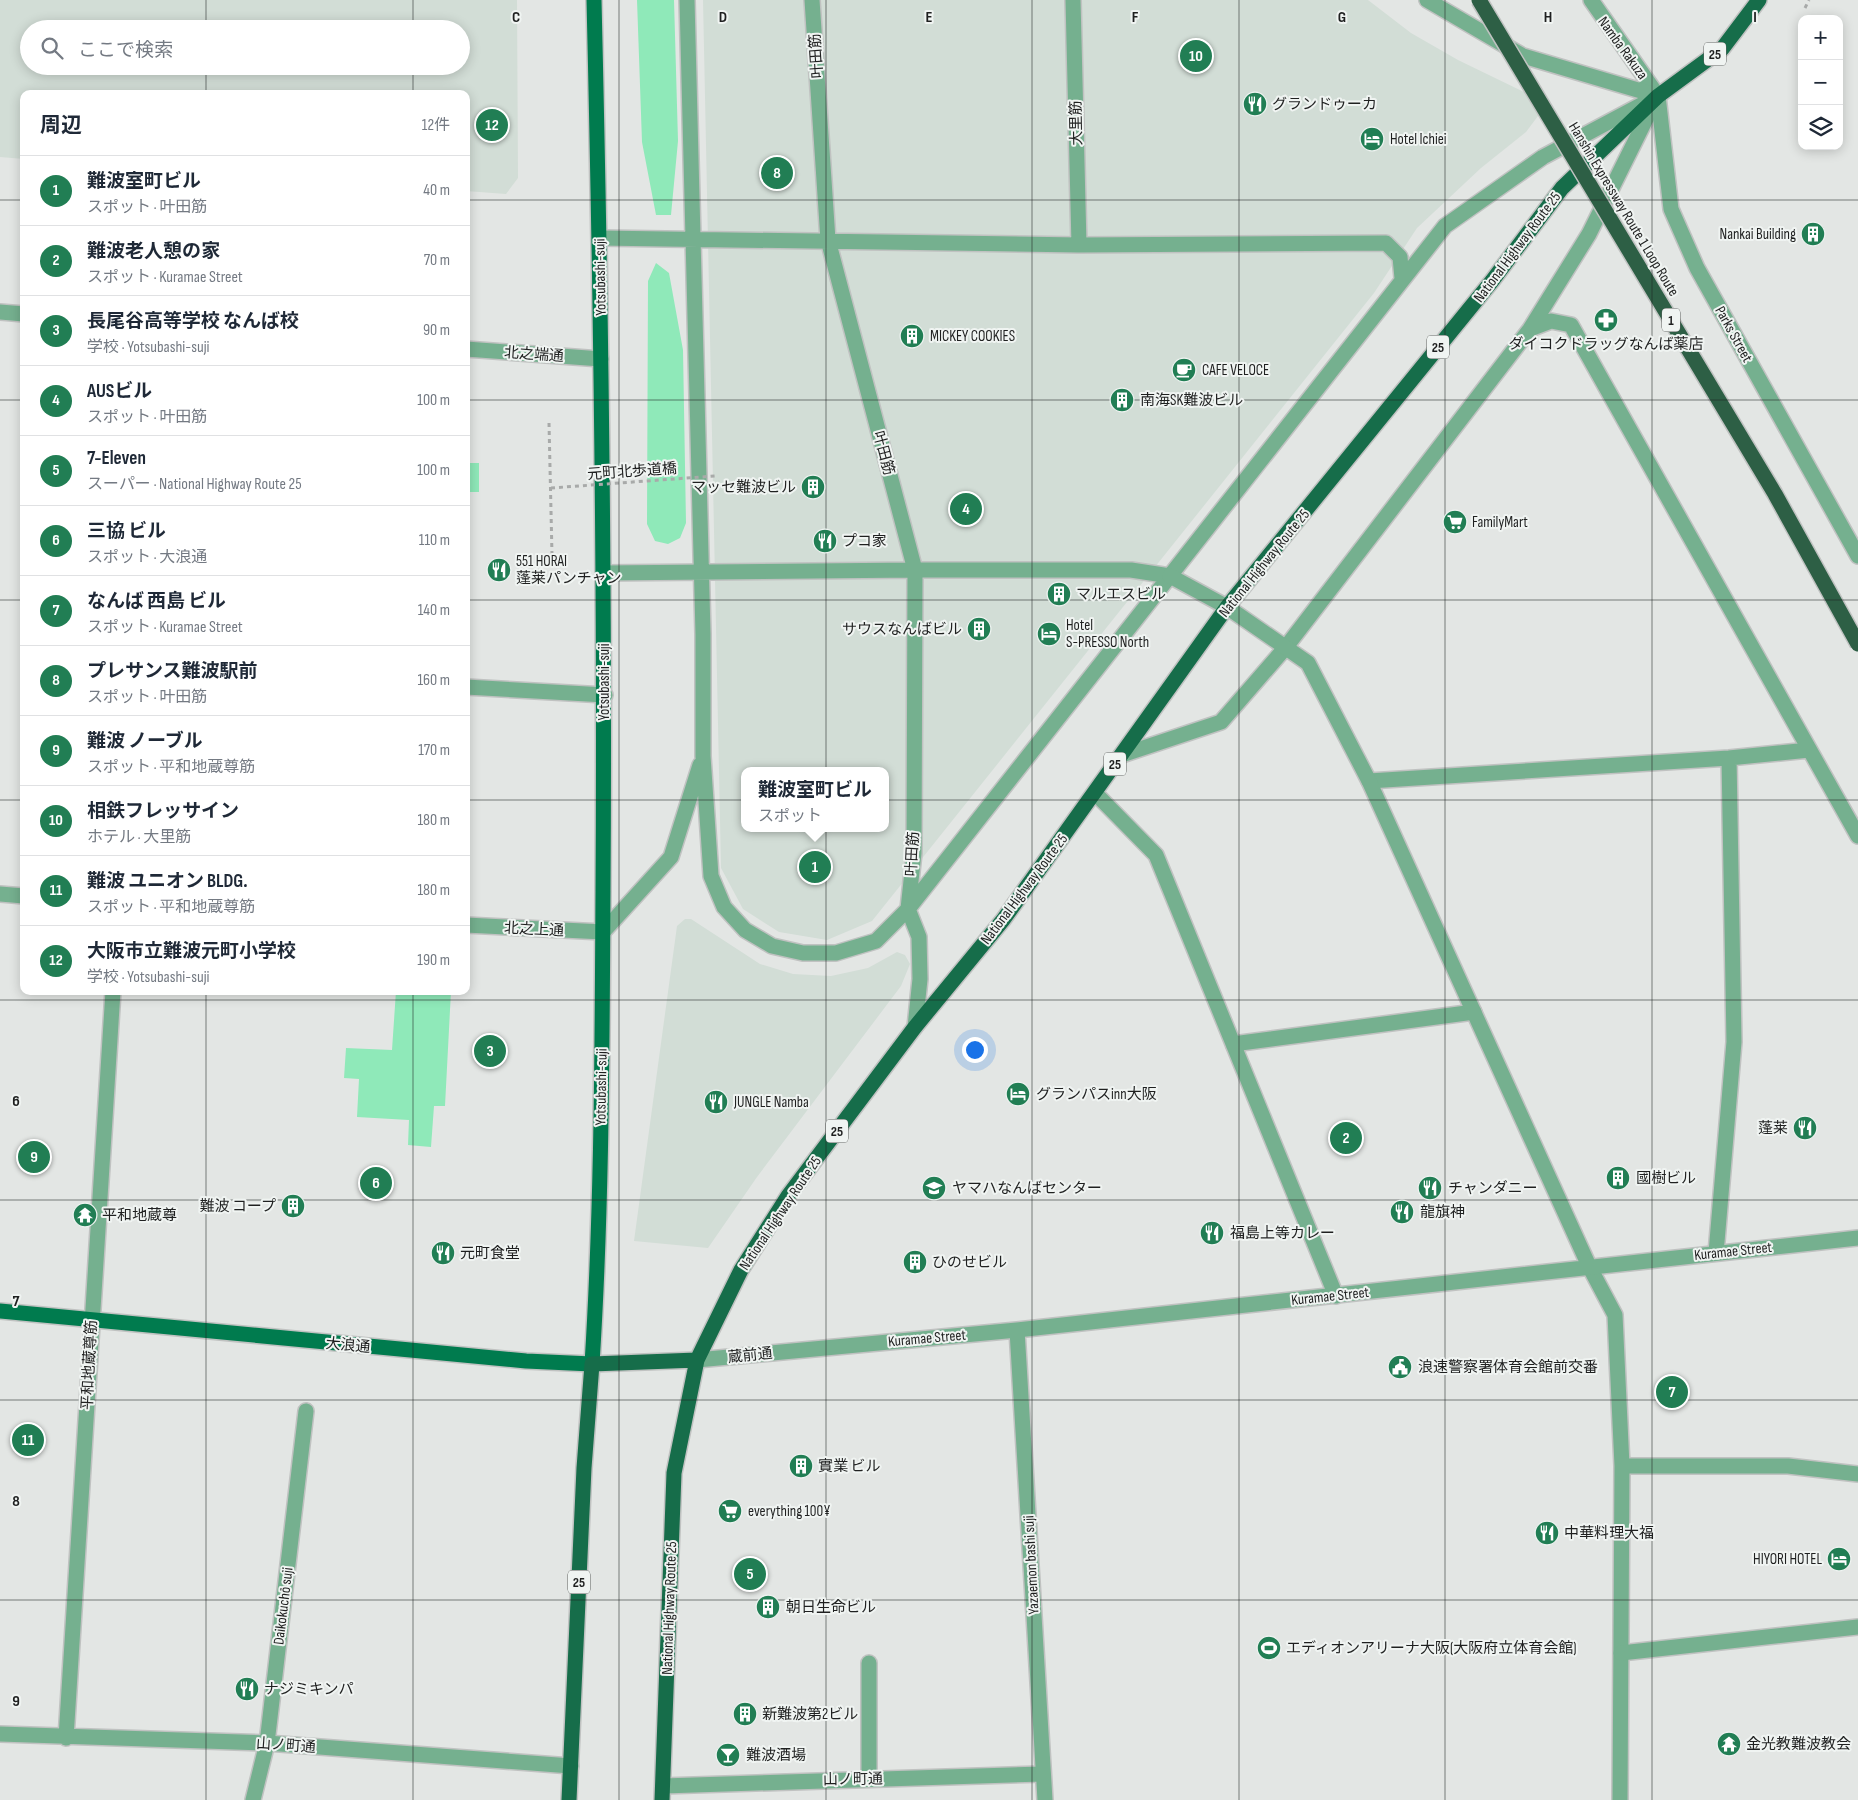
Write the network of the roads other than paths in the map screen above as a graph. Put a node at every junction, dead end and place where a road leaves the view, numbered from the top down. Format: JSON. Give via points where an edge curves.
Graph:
{"nodes":[{"id":1,"x":594,"y":0,"type":"edge"},
{"id":2,"x":688,"y":0,"type":"edge"},
{"id":3,"x":812,"y":0,"type":"edge"},
{"id":4,"x":1072,"y":0,"type":"edge"},
{"id":5,"x":1426,"y":0,"type":"edge"},
{"id":6,"x":1479,"y":0,"type":"edge"},
{"id":7,"x":1590,"y":0,"type":"edge"},
{"id":8,"x":1759,"y":0,"type":"edge"},
{"id":9,"x":1658,"y":96,"type":"junction"},
{"id":10,"x":600,"y":238,"type":"junction"},
{"id":11,"x":692,"y":240,"type":"junction"},
{"id":12,"x":828,"y":240,"type":"junction"},
{"id":13,"x":1079,"y":245,"type":"junction"},
{"id":14,"x":1402,"y":278,"type":"junction"},
{"id":15,"x":0,"y":312,"type":"edge"},
{"id":16,"x":20,"y":314,"type":"edge"},
{"id":17,"x":1530,"y":329,"type":"junction"},
{"id":18,"x":470,"y":349,"type":"edge"},
{"id":19,"x":601,"y":359,"type":"junction"},
{"id":20,"x":1858,"y":556,"type":"edge"},
{"id":21,"x":915,"y":570,"type":"junction"},
{"id":22,"x":603,"y":573,"type":"junction"},
{"id":23,"x":700,"y":573,"type":"junction"},
{"id":24,"x":1170,"y":576,"type":"junction"},
{"id":25,"x":1227,"y":607,"type":"junction"},
{"id":26,"x":1858,"y":644,"type":"edge"},
{"id":27,"x":1286,"y":646,"type":"junction"},
{"id":28,"x":470,"y":687,"type":"edge"},
{"id":29,"x":605,"y":695,"type":"junction"},
{"id":30,"x":1809,"y":750,"type":"junction"},
{"id":31,"x":1122,"y":755,"type":"junction"},
{"id":32,"x":703,"y":756,"type":"junction"},
{"id":33,"x":1729,"y":758,"type":"junction"},
{"id":34,"x":1369,"y":781,"type":"junction"},
{"id":35,"x":1095,"y":793,"type":"junction"},
{"id":36,"x":1858,"y":836,"type":"edge"},
{"id":37,"x":0,"y":894,"type":"edge"},
{"id":38,"x":20,"y":896,"type":"edge"},
{"id":39,"x":908,"y":909,"type":"junction"},
{"id":40,"x":470,"y":925,"type":"edge"},
{"id":41,"x":602,"y":932,"type":"junction"},
{"id":42,"x":113,"y":995,"type":"edge"},
{"id":43,"x":1474,"y":1012,"type":"junction"},
{"id":44,"x":914,"y":1027,"type":"junction"},
{"id":45,"x":1233,"y":1044,"type":"junction"},
{"id":46,"x":1858,"y":1238,"type":"edge"},
{"id":47,"x":1716,"y":1253,"type":"junction"},
{"id":48,"x":1589,"y":1266,"type":"junction"},
{"id":49,"x":1336,"y":1296,"type":"junction"},
{"id":50,"x":0,"y":1311,"type":"edge"},
{"id":51,"x":92,"y":1320,"type":"junction"},
{"id":52,"x":1017,"y":1330,"type":"junction"},
{"id":53,"x":698,"y":1360,"type":"junction"},
{"id":54,"x":592,"y":1364,"type":"junction"},
{"id":55,"x":306,"y":1411,"type":"dead end"},
{"id":56,"x":1622,"y":1466,"type":"junction"},
{"id":57,"x":1858,"y":1474,"type":"edge"},
{"id":58,"x":1858,"y":1627,"type":"edge"},
{"id":59,"x":1621,"y":1653,"type":"junction"},
{"id":60,"x":869,"y":1663,"type":"dead end"},
{"id":61,"x":0,"y":1734,"type":"edge"},
{"id":62,"x":66,"y":1738,"type":"junction"},
{"id":63,"x":267,"y":1743,"type":"junction"},
{"id":64,"x":571,"y":1766,"type":"junction"},
{"id":65,"x":1043,"y":1774,"type":"junction"},
{"id":66,"x":869,"y":1779,"type":"junction"},
{"id":67,"x":662,"y":1793,"type":"edge"},
{"id":68,"x":253,"y":1800,"type":"edge"},
{"id":69,"x":569,"y":1800,"type":"edge"},
{"id":70,"x":1045,"y":1800,"type":"edge"},
{"id":71,"x":1620,"y":1800,"type":"edge"}],
"edges":[{"from":1,"to":10,"type":"main road","name":"Yotsubashi-suji"},
{"from":2,"to":11,"type":"street"},
{"from":3,"to":12,"type":"street","name":"叶田筋"},
{"from":4,"to":13,"type":"street","name":"大里筋"},
{"from":5,"to":9,"type":"street","via":[[1523,56]]},
{"from":6,"to":26,"type":"highway","name":"Hanshin Expressway Route 1 Loop Route","number":"1","bridge":true,"via":[[1775,494]]},
{"from":7,"to":9,"type":"street","name":"Namba Rakuza"},
{"from":8,"to":9,"type":"highway","number":"25","via":[[1722,49]]},
{"from":9,"to":14,"type":"street","via":[[1543,157],[1445,226]]},
{"from":9,"to":17,"type":"street","via":[[1589,234]]},
{"from":9,"to":20,"type":"street","name":"Parks Street","via":[[1671,209],[1689,252]]},
{"from":9,"to":25,"type":"highway","name":"National Highway Route 25","number":"25","via":[[1562,188],[1492,281]]},
{"from":10,"to":11,"type":"street"},
{"from":10,"to":19,"type":"main road","name":"Yotsubashi-suji"},
{"from":11,"to":12,"type":"street"},
{"from":11,"to":23,"type":"street"},
{"from":12,"to":13,"type":"street"},
{"from":12,"to":21,"type":"street","name":"叶田筋"},
{"from":13,"to":14,"type":"street","via":[[1386,244],[1400,257]]},
{"from":14,"to":24,"type":"street"},
{"from":15,"to":16,"type":"street"},
{"from":17,"to":27,"type":"street"},
{"from":17,"to":30,"type":"street","via":[[1551,321],[1571,326]]},
{"from":18,"to":19,"type":"street","name":"北之端通"},
{"from":19,"to":22,"type":"main road","name":"Yotsubashi-suji"},
{"from":21,"to":23,"type":"street"},
{"from":21,"to":24,"type":"street","via":[[1131,570]]},
{"from":21,"to":39,"type":"street","name":"叶田筋","via":[[914,853]]},
{"from":22,"to":23,"type":"street"},
{"from":22,"to":29,"type":"main road","name":"Yotsubashi-suji"},
{"from":23,"to":32,"type":"street"},
{"from":24,"to":25,"type":"street"},
{"from":24,"to":39,"type":"street"},
{"from":25,"to":27,"type":"street"},
{"from":25,"to":31,"type":"highway","name":"National Highway Route 25","number":"25"},
{"from":27,"to":31,"type":"street","via":[[1221,722]]},
{"from":27,"to":34,"type":"street","via":[[1308,663]]},
{"from":28,"to":29,"type":"street"},
{"from":29,"to":41,"type":"main road","name":"Yotsubashi-suji"},
{"from":30,"to":33,"type":"street"},
{"from":30,"to":36,"type":"street"},
{"from":31,"to":35,"type":"highway","name":"National Highway Route 25","number":"25"},
{"from":32,"to":39,"type":"street","via":[[711,876],[724,907],[745,930],[772,946],[803,953],[836,953],[876,941]]},
{"from":32,"to":41,"type":"street","via":[[671,857]]},
{"from":33,"to":34,"type":"street"},
{"from":33,"to":47,"type":"street","via":[[1734,1042]]},
{"from":34,"to":43,"type":"street"},
{"from":35,"to":44,"type":"highway","name":"National Highway Route 25","number":"25","via":[[1003,920]]},
{"from":35,"to":45,"type":"street","via":[[1156,855]]},
{"from":37,"to":38,"type":"street"},
{"from":39,"to":44,"type":"street","via":[[919,937],[920,979]]},
{"from":40,"to":41,"type":"street","name":"北之上通"},
{"from":41,"to":54,"type":"main road","name":"Yotsubashi-suji","via":[[598,1262]]},
{"from":42,"to":51,"type":"street","name":"平和地蔵尊筋"},
{"from":43,"to":45,"type":"street"},
{"from":43,"to":48,"type":"street"},
{"from":44,"to":53,"type":"highway","name":"National Highway Route 25","number":"25","via":[[788,1196],[741,1270]]},
{"from":45,"to":49,"type":"street"},
{"from":46,"to":47,"type":"street","name":"Kuramae Street"},
{"from":47,"to":48,"type":"street","name":"Kuramae Street"},
{"from":48,"to":49,"type":"street","name":"Kuramae Street"},
{"from":48,"to":56,"type":"street","via":[[1615,1315]]},
{"from":49,"to":52,"type":"street","name":"Kuramae Street"},
{"from":50,"to":51,"type":"main road","name":"大浪通"},
{"from":51,"to":54,"type":"main road","name":"大浪通","via":[[526,1362]]},
{"from":51,"to":62,"type":"street","name":"平和地蔵尊筋"},
{"from":52,"to":53,"type":"street","name":"蔵前通"},
{"from":52,"to":65,"type":"street","name":"Yazaemon bashi suji"},
{"from":53,"to":54,"type":"highway","name":"大浪通"},
{"from":53,"to":67,"type":"highway","name":"National Highway Route 25","number":"25","via":[[674,1473]]},
{"from":54,"to":64,"type":"highway","number":"25","via":[[584,1468]]},
{"from":55,"to":63,"type":"street","name":"Daikokuchō suji"},
{"from":56,"to":57,"type":"street","via":[[1788,1466]]},
{"from":56,"to":59,"type":"street"},
{"from":58,"to":59,"type":"street"},
{"from":59,"to":71,"type":"street"},
{"from":60,"to":66,"type":"street"},
{"from":61,"to":62,"type":"street","name":"山ノ町通"},
{"from":62,"to":63,"type":"street","name":"山ノ町通"},
{"from":63,"to":64,"type":"street","name":"山ノ町通"},
{"from":63,"to":68,"type":"street","name":"Daikokuchō suji"},
{"from":64,"to":69,"type":"highway","number":"25"},
{"from":65,"to":66,"type":"street","name":"山ノ町通"},
{"from":65,"to":70,"type":"street","name":"Yazaemon bashi suji"},
{"from":66,"to":67,"type":"street","name":"山ノ町通"}]}
